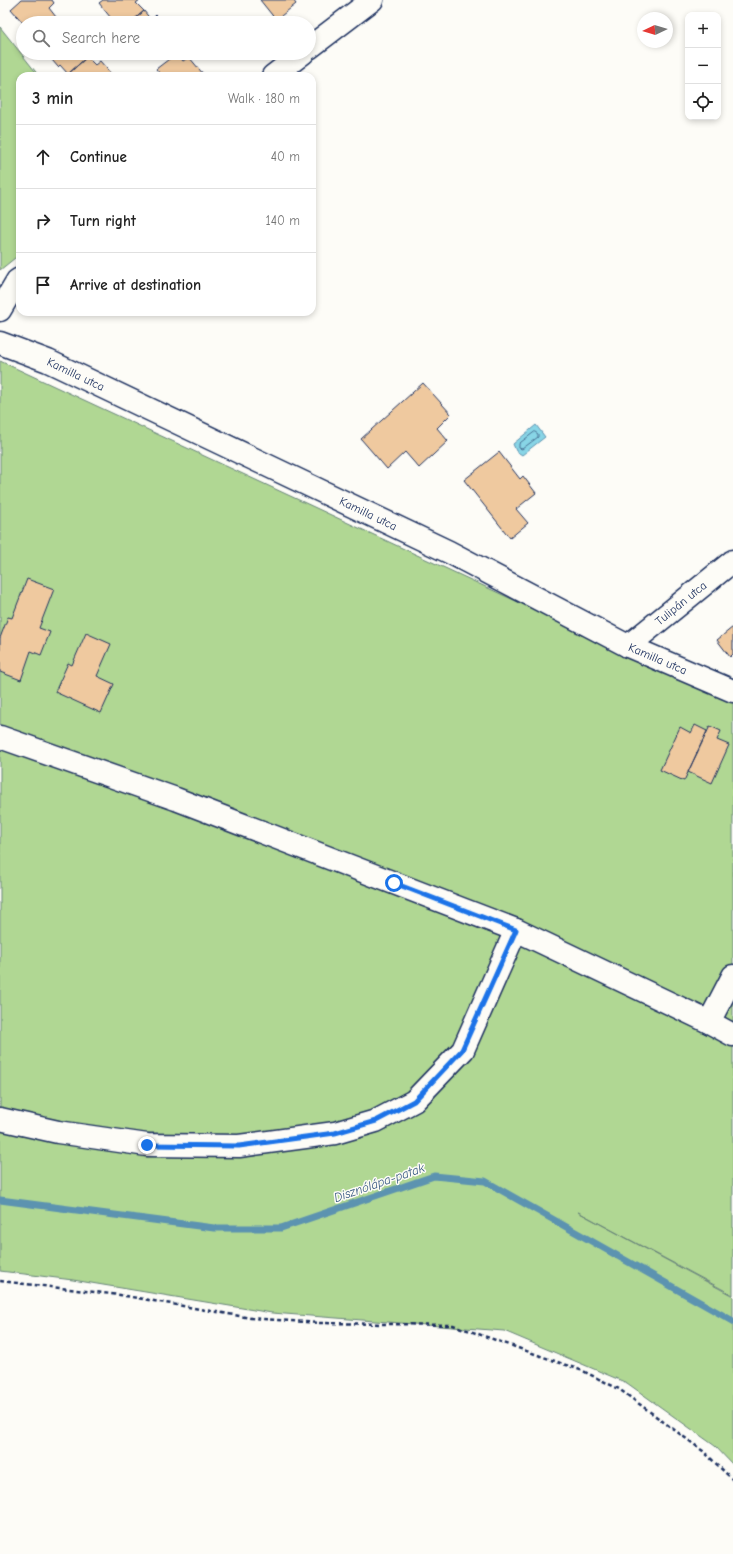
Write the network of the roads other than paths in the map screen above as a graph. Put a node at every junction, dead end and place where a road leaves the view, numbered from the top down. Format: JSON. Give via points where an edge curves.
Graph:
{"nodes":[{"id":1,"x":372,"y":0,"type":"edge"},
{"id":2,"x":316,"y":43,"type":"edge"},
{"id":3,"x":294,"y":60,"type":"edge"},
{"id":4,"x":278,"y":72,"type":"edge"},
{"id":5,"x":16,"y":283,"type":"edge"},
{"id":6,"x":0,"y":310,"type":"edge"},
{"id":7,"x":0,"y":343,"type":"edge"},
{"id":8,"x":733,"y":561,"type":"edge"},
{"id":9,"x":628,"y":646,"type":"junction"},
{"id":10,"x":733,"y":691,"type":"edge"},
{"id":11,"x":0,"y":737,"type":"edge"},
{"id":12,"x":516,"y":930,"type":"junction"},
{"id":13,"x":733,"y":976,"type":"edge"},
{"id":14,"x":710,"y":1022,"type":"junction"},
{"id":15,"x":733,"y":1035,"type":"edge"},
{"id":16,"x":0,"y":1119,"type":"edge"}],
"edges":[{"from":1,"to":2,"type":"street"},
{"from":3,"to":4,"type":"street"},
{"from":5,"to":6,"type":"street"},
{"from":7,"to":9,"type":"street","name":"Kamilla utca","via":[[48,361],[449,552]]},
{"from":8,"to":9,"type":"street","name":"Tulipán utca"},
{"from":9,"to":10,"type":"street","name":"Kamilla utca"},
{"from":11,"to":12,"type":"street","via":[[183,802]]},
{"from":12,"to":14,"type":"street"},
{"from":12,"to":16,"type":"street","via":[[462,1050],[414,1101],[376,1121],[335,1133],[239,1146],[147,1145],[58,1132]]},
{"from":13,"to":14,"type":"street"},
{"from":14,"to":15,"type":"street"}]}
